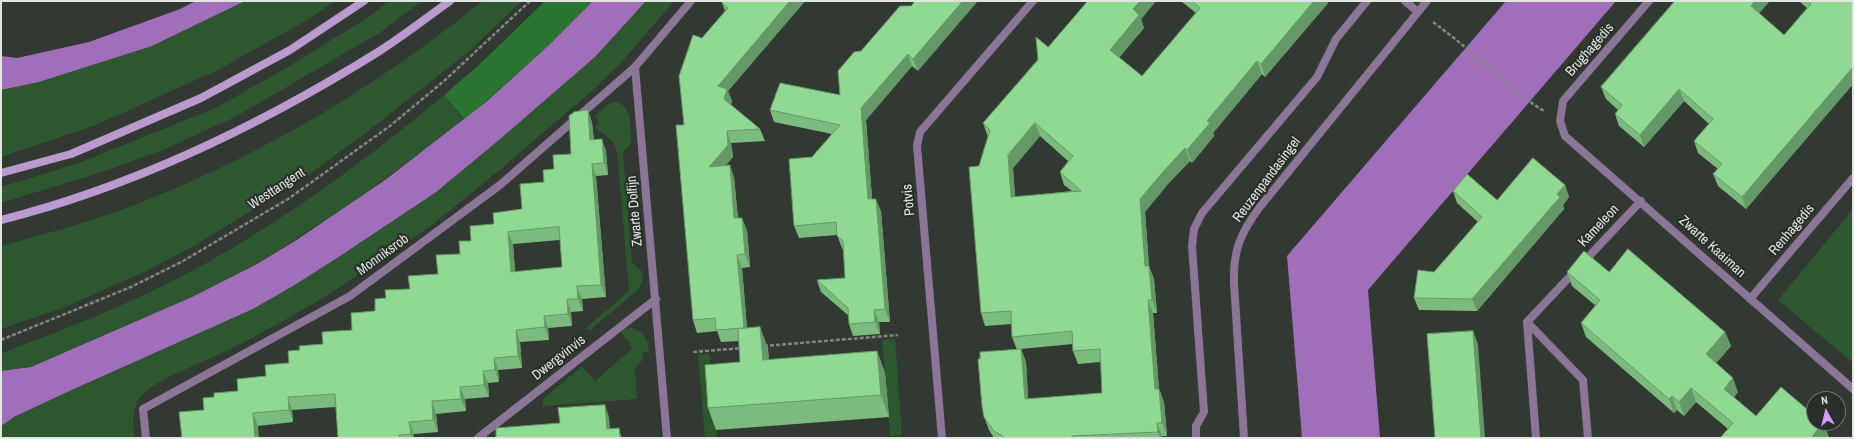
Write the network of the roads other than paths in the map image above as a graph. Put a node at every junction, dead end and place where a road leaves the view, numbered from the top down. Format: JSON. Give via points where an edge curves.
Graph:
{"nodes":[{"id":1,"x":364,"y":1,"type":"edge"},
{"id":2,"x":450,"y":1,"type":"edge"},
{"id":3,"x":691,"y":1,"type":"edge"},
{"id":4,"x":1033,"y":1,"type":"edge"},
{"id":5,"x":1367,"y":1,"type":"edge"},
{"id":6,"x":1405,"y":1,"type":"edge"},
{"id":7,"x":1427,"y":1,"type":"edge"},
{"id":8,"x":1649,"y":1,"type":"edge"},
{"id":9,"x":1418,"y":12,"type":"junction"},
{"id":10,"x":635,"y":67,"type":"junction"},
{"id":11,"x":1560,"y":121,"type":"joint"},
{"id":12,"x":1,"y":173,"type":"edge"},
{"id":13,"x":1853,"y":178,"type":"edge"},
{"id":14,"x":1641,"y":201,"type":"junction"},
{"id":15,"x":1,"y":220,"type":"edge"},
{"id":16,"x":656,"y":299,"type":"junction"},
{"id":17,"x":1750,"y":299,"type":"junction"},
{"id":18,"x":1528,"y":322,"type":"junction"},
{"id":19,"x":1853,"y":389,"type":"edge"},
{"id":20,"x":146,"y":438,"type":"edge"},
{"id":21,"x":478,"y":438,"type":"edge"},
{"id":22,"x":668,"y":438,"type":"edge"},
{"id":23,"x":942,"y":438,"type":"edge"},
{"id":24,"x":1196,"y":438,"type":"edge"},
{"id":25,"x":1244,"y":438,"type":"edge"},
{"id":26,"x":1536,"y":438,"type":"edge"},
{"id":27,"x":1588,"y":438,"type":"edge"}],
"edges":[{"from":1,"to":12,"type":"main road","via":[[290,50],[201,98],[71,154]]},
{"from":2,"to":15,"type":"main road","via":[[373,55],[316,90],[248,126],[116,185],[46,209]]},
{"from":3,"to":10,"type":"street"},
{"from":4,"to":23,"type":"street","name":"Potvis","via":[[920,132],[917,146]]},
{"from":5,"to":24,"type":"street","name":"Reuzenpandasingel","via":[[1336,39],[1317,77],[1202,213],[1194,229],[1192,246],[1204,412],[1196,426]]},
{"from":6,"to":9,"type":"street"},
{"from":7,"to":9,"type":"street","name":"Reuzenpandasingel"},
{"from":8,"to":11,"type":"street","name":"Brughagedis","via":[[1563,101]]},
{"from":9,"to":25,"type":"street","name":"Reuzenpandasingel","via":[[1259,208],[1238,244],[1234,278]]},
{"from":10,"to":16,"type":"street","name":"Zwarte Dolfijn"},
{"from":10,"to":20,"type":"street","name":"Monniksrob","via":[[500,185],[350,296],[143,409]]},
{"from":11,"to":14,"type":"street","name":"Zwarte Kaaiman","via":[[1565,136]]},
{"from":13,"to":17,"type":"street","name":"Renhagedis"},
{"from":14,"to":17,"type":"street","name":"Zwarte Kaaiman"},
{"from":14,"to":18,"type":"street","name":"Kameleon"},
{"from":16,"to":21,"type":"street","name":"Dwergvinvis"},
{"from":16,"to":22,"type":"street","name":"Zwarte Dolfijn"},
{"from":17,"to":19,"type":"street","name":"Zwarte Kaaiman"},
{"from":18,"to":26,"type":"street"},
{"from":18,"to":27,"type":"street","via":[[1583,380]]}]}
